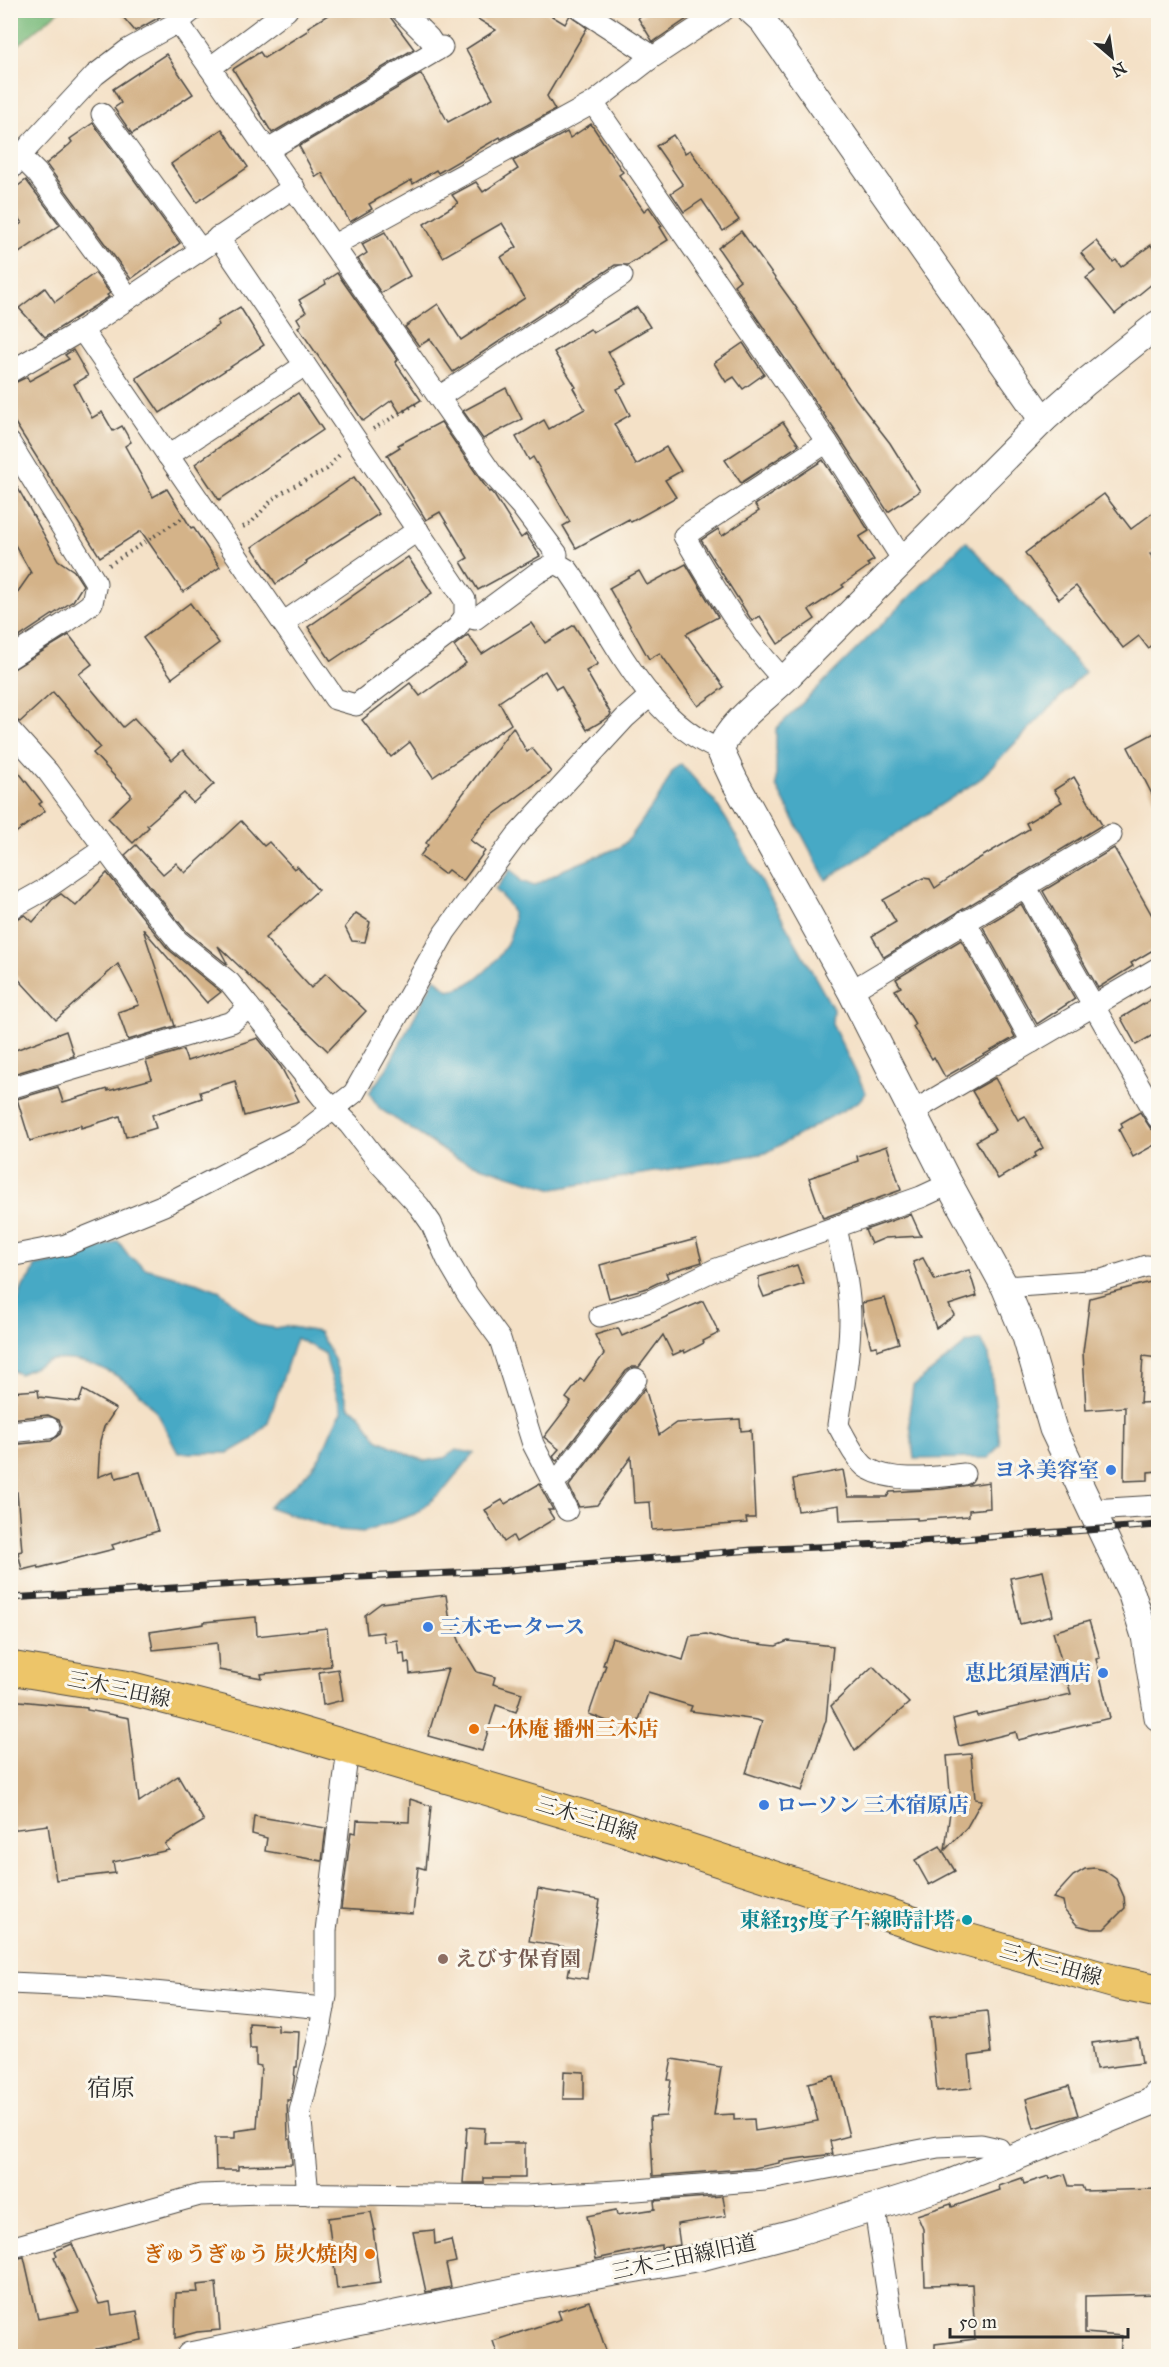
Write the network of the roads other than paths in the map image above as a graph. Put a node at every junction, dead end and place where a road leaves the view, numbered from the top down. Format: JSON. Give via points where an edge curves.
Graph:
{"nodes":[{"id":1,"x":287,"y":10,"type":"edge"},
{"id":2,"x":400,"y":10,"type":"edge"},
{"id":3,"x":582,"y":10,"type":"edge"},
{"id":4,"x":724,"y":10,"type":"edge"},
{"id":5,"x":751,"y":10,"type":"edge"},
{"id":6,"x":186,"y":16,"type":"edge"},
{"id":7,"x":651,"y":59,"type":"junction"},
{"id":8,"x":210,"y":68,"type":"junction"},
{"id":9,"x":593,"y":103,"type":"junction"},
{"id":10,"x":102,"y":114,"type":"dead end"},
{"id":11,"x":267,"y":150,"type":"junction"},
{"id":12,"x":16,"y":164,"type":"edge"},
{"id":13,"x":294,"y":188,"type":"junction"},
{"id":14,"x":218,"y":237,"type":"junction"},
{"id":15,"x":334,"y":245,"type":"junction"},
{"id":16,"x":200,"y":249,"type":"junction"},
{"id":17,"x":622,"y":276,"type":"dead end"},
{"id":18,"x":129,"y":298,"type":"junction"},
{"id":19,"x":1158,"y":324,"type":"edge"},
{"id":20,"x":82,"y":330,"type":"junction"},
{"id":21,"x":305,"y":364,"type":"junction"},
{"id":22,"x":10,"y":372,"type":"edge"},
{"id":23,"x":437,"y":395,"type":"junction"},
{"id":24,"x":1043,"y":420,"type":"junction"},
{"id":25,"x":827,"y":442,"type":"junction"},
{"id":26,"x":10,"y":443,"type":"edge"},
{"id":27,"x":168,"y":456,"type":"junction"},
{"id":28,"x":418,"y":530,"type":"junction"},
{"id":29,"x":903,"y":560,"type":"junction"},
{"id":30,"x":556,"y":563,"type":"junction"},
{"id":31,"x":465,"y":616,"type":"junction"},
{"id":32,"x":283,"y":623,"type":"junction"},
{"id":33,"x":10,"y":658,"type":"edge"},
{"id":34,"x":784,"y":680,"type":"junction"},
{"id":35,"x":651,"y":695,"type":"junction"},
{"id":36,"x":10,"y":730,"type":"edge"},
{"id":37,"x":720,"y":750,"type":"junction"},
{"id":38,"x":1111,"y":835,"type":"dead end"},
{"id":39,"x":105,"y":848,"type":"junction"},
{"id":40,"x":1025,"y":886,"type":"junction"},
{"id":41,"x":10,"y":909,"type":"edge"},
{"id":42,"x":965,"y":921,"type":"junction"},
{"id":43,"x":1158,"y":969,"type":"edge"},
{"id":44,"x":851,"y":991,"type":"junction"},
{"id":45,"x":1094,"y":1006,"type":"junction"},
{"id":46,"x":249,"y":1007,"type":"junction"},
{"id":47,"x":1032,"y":1042,"type":"junction"},
{"id":48,"x":10,"y":1088,"type":"edge"},
{"id":49,"x":335,"y":1108,"type":"junction"},
{"id":50,"x":912,"y":1112,"type":"junction"},
{"id":51,"x":1158,"y":1118,"type":"edge"},
{"id":52,"x":949,"y":1184,"type":"junction"},
{"id":53,"x":836,"y":1227,"type":"junction"},
{"id":54,"x":10,"y":1256,"type":"edge"},
{"id":55,"x":1158,"y":1267,"type":"edge"},
{"id":56,"x":1005,"y":1287,"type":"junction"},
{"id":57,"x":600,"y":1316,"type":"dead end"},
{"id":58,"x":636,"y":1379,"type":"dead end"},
{"id":59,"x":49,"y":1428,"type":"dead end"},
{"id":60,"x":10,"y":1432,"type":"edge"},
{"id":61,"x":964,"y":1474,"type":"dead end"},
{"id":62,"x":552,"y":1481,"type":"junction"},
{"id":63,"x":1158,"y":1506,"type":"edge"},
{"id":64,"x":567,"y":1510,"type":"dead end"},
{"id":65,"x":1092,"y":1510,"type":"junction"},
{"id":66,"x":10,"y":1668,"type":"edge"},
{"id":67,"x":1158,"y":1717,"type":"edge"},
{"id":68,"x":348,"y":1748,"type":"junction"},
{"id":69,"x":10,"y":1983,"type":"edge"},
{"id":70,"x":1158,"y":1991,"type":"edge"},
{"id":71,"x":324,"y":2008,"type":"junction"},
{"id":72,"x":1158,"y":2094,"type":"edge"},
{"id":73,"x":1005,"y":2163,"type":"junction"},
{"id":74,"x":308,"y":2194,"type":"junction"},
{"id":75,"x":875,"y":2209,"type":"junction"},
{"id":76,"x":10,"y":2248,"type":"edge"},
{"id":77,"x":190,"y":2356,"type":"edge"},
{"id":78,"x":897,"y":2356,"type":"edge"}],
"edges":[{"from":1,"to":8,"type":"street"},
{"from":2,"to":11,"type":"street","via":[[439,49]]},
{"from":3,"to":7,"type":"street","via":[[645,51]]},
{"from":4,"to":7,"type":"street"},
{"from":5,"to":24,"type":"street","via":[[763,21]]},
{"from":6,"to":8,"type":"street"},
{"from":6,"to":12,"type":"street","via":[[129,49],[95,75]]},
{"from":7,"to":9,"type":"street"},
{"from":8,"to":11,"type":"street"},
{"from":9,"to":15,"type":"street"},
{"from":9,"to":25,"type":"street"},
{"from":10,"to":16,"type":"street"},
{"from":11,"to":13,"type":"street"},
{"from":12,"to":18,"type":"street","via":[[37,173]]},
{"from":13,"to":14,"type":"street"},
{"from":13,"to":15,"type":"street"},
{"from":14,"to":16,"type":"street"},
{"from":14,"to":21,"type":"street"},
{"from":15,"to":23,"type":"street"},
{"from":16,"to":18,"type":"street"},
{"from":17,"to":23,"type":"street"},
{"from":18,"to":20,"type":"street"},
{"from":19,"to":24,"type":"street"},
{"from":20,"to":22,"type":"street"},
{"from":20,"to":27,"type":"street"},
{"from":21,"to":27,"type":"street"},
{"from":21,"to":28,"type":"street"},
{"from":23,"to":30,"type":"street","via":[[492,474],[557,554]]},
{"from":24,"to":29,"type":"street"},
{"from":25,"to":29,"type":"street"},
{"from":25,"to":34,"type":"street","via":[[684,536],[734,621]]},
{"from":26,"to":33,"type":"street","via":[[96,583],[92,603]]},
{"from":27,"to":32,"type":"street"},
{"from":28,"to":31,"type":"street","via":[[465,600]]},
{"from":28,"to":32,"type":"street"},
{"from":29,"to":34,"type":"street"},
{"from":30,"to":31,"type":"street","via":[[475,619]]},
{"from":30,"to":35,"type":"street","via":[[568,570]]},
{"from":31,"to":32,"type":"street","via":[[457,628],[356,705],[335,699]]},
{"from":34,"to":37,"type":"street","via":[[724,738]]},
{"from":35,"to":37,"type":"street","via":[[664,713],[693,737]]},
{"from":35,"to":49,"type":"street","via":[[517,835],[445,932],[354,1093]]},
{"from":36,"to":39,"type":"street","via":[[55,781]]},
{"from":37,"to":44,"type":"street"},
{"from":38,"to":40,"type":"street"},
{"from":39,"to":41,"type":"street"},
{"from":39,"to":46,"type":"street","via":[[178,941],[230,983]]},
{"from":40,"to":42,"type":"street"},
{"from":40,"to":45,"type":"street"},
{"from":42,"to":44,"type":"street"},
{"from":42,"to":47,"type":"street"},
{"from":43,"to":45,"type":"street"},
{"from":44,"to":50,"type":"street"},
{"from":45,"to":47,"type":"street"},
{"from":45,"to":51,"type":"street"},
{"from":46,"to":48,"type":"street","via":[[232,1022]]},
{"from":46,"to":49,"type":"street"},
{"from":47,"to":50,"type":"street"},
{"from":49,"to":54,"type":"street","via":[[300,1135],[164,1205],[66,1245]]},
{"from":49,"to":62,"type":"street","via":[[431,1222],[468,1296],[501,1339],[533,1444]]},
{"from":50,"to":52,"type":"street"},
{"from":52,"to":53,"type":"street"},
{"from":52,"to":56,"type":"street"},
{"from":53,"to":57,"type":"street","via":[[714,1270],[650,1302]]},
{"from":53,"to":61,"type":"street","via":[[850,1318],[838,1425],[866,1467],[920,1479]]},
{"from":55,"to":56,"type":"street","via":[[1146,1266],[1102,1280]]},
{"from":56,"to":65,"type":"street","via":[[1026,1337],[1053,1429]]},
{"from":58,"to":62,"type":"street","via":[[562,1475]]},
{"from":59,"to":60,"type":"street"},
{"from":62,"to":64,"type":"street"},
{"from":63,"to":65,"type":"street"},
{"from":65,"to":67,"type":"street","via":[[1145,1636]]},
{"from":66,"to":68,"type":"main road","name":"三木三田線","via":[[125,1687]]},
{"from":68,"to":70,"type":"main road","name":"三木三田線","via":[[621,1828],[946,1934]]},
{"from":68,"to":71,"type":"street","via":[[326,1931]]},
{"from":69,"to":71,"type":"street","via":[[100,1987]]},
{"from":71,"to":74,"type":"street","via":[[300,2111]]},
{"from":72,"to":73,"type":"street","name":"三木三田線旧道","via":[[1151,2102]]},
{"from":73,"to":74,"type":"street","via":[[999,2149],[981,2145],[938,2146],[765,2180],[525,2196]]},
{"from":73,"to":75,"type":"street","name":"三木三田線旧道"},
{"from":74,"to":76,"type":"street","via":[[200,2195]]},
{"from":75,"to":77,"type":"street","name":"三木三田線旧道","via":[[701,2257],[523,2288]]},
{"from":75,"to":78,"type":"street"}]}
